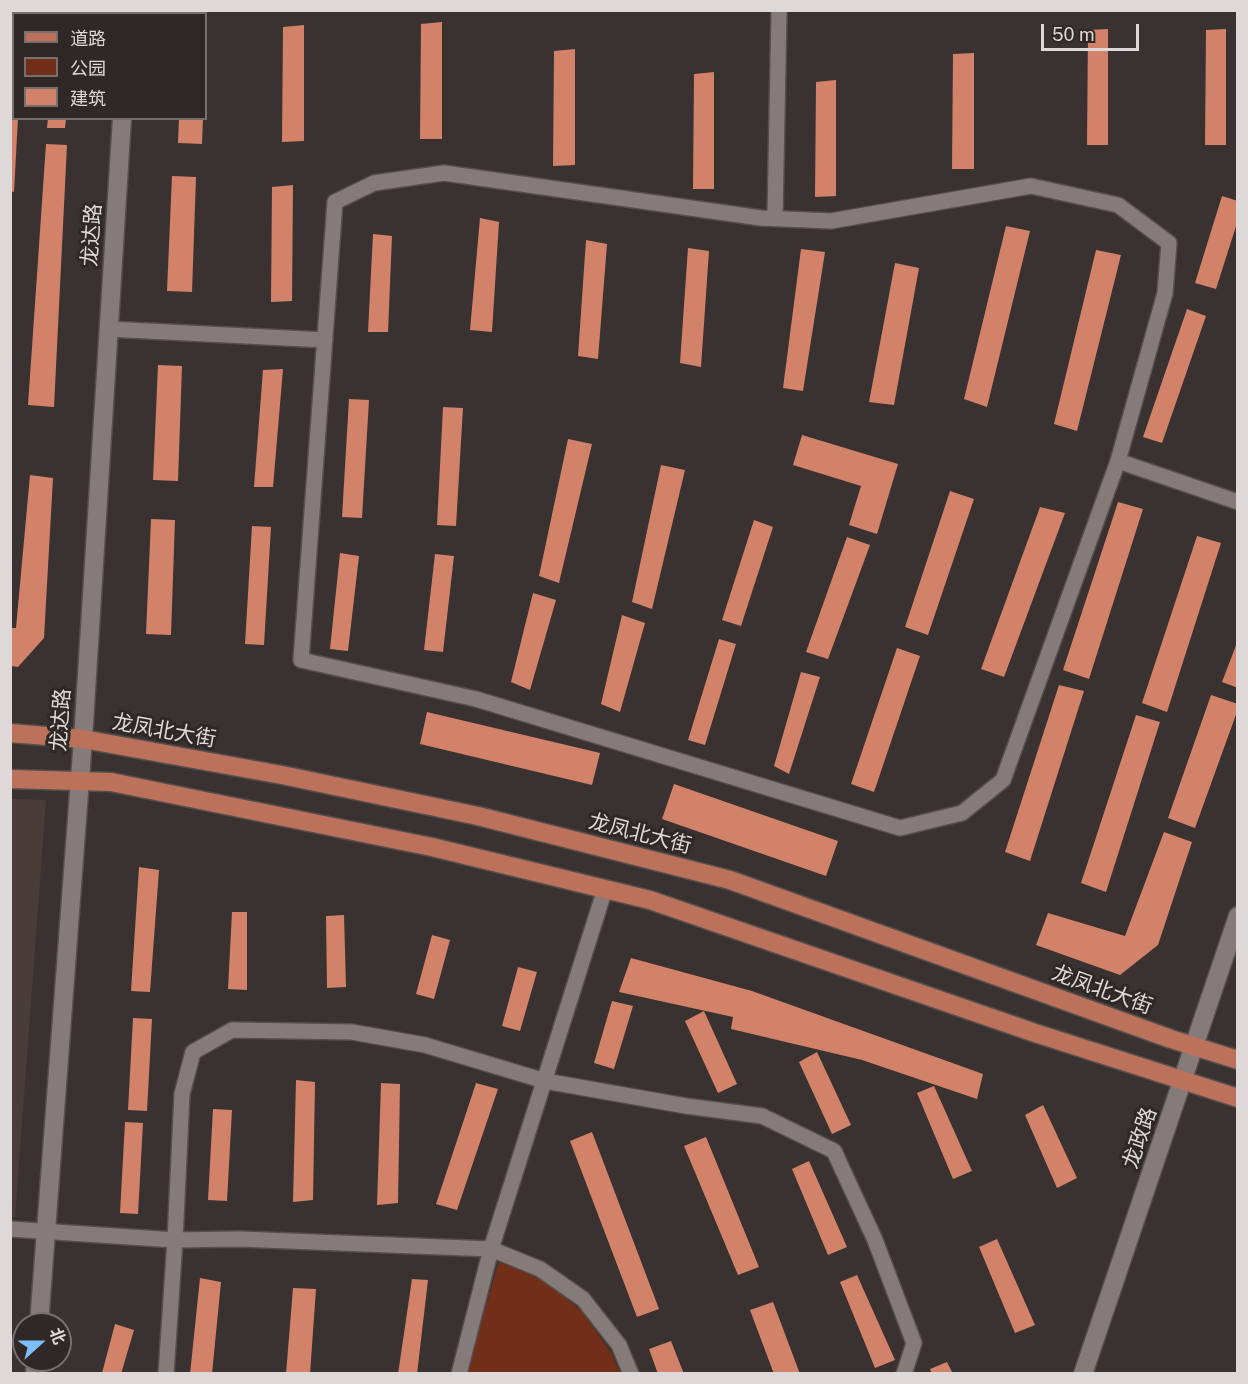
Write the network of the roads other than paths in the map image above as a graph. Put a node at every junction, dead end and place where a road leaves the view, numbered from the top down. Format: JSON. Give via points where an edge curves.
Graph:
{"nodes":[{"id":1,"x":779,"y":10,"type":"edge"},
{"id":2,"x":122,"y":120,"type":"edge"},
{"id":3,"x":775,"y":218,"type":"junction"},
{"id":4,"x":108,"y":329,"type":"junction"},
{"id":5,"x":325,"y":340,"type":"junction"},
{"id":6,"x":1118,"y":461,"type":"junction"},
{"id":7,"x":1238,"y":502,"type":"edge"},
{"id":8,"x":10,"y":734,"type":"edge"},
{"id":9,"x":83,"y":739,"type":"junction"},
{"id":10,"x":10,"y":778,"type":"edge"},
{"id":11,"x":79,"y":781,"type":"junction"},
{"id":12,"x":605,"y":889,"type":"junction"},
{"id":13,"x":1238,"y":916,"type":"edge"},
{"id":14,"x":1194,"y":1046,"type":"junction"},
{"id":15,"x":1238,"y":1060,"type":"edge"},
{"id":16,"x":1183,"y":1080,"type":"junction"},
{"id":17,"x":545,"y":1081,"type":"junction"},
{"id":18,"x":1238,"y":1098,"type":"edge"},
{"id":19,"x":10,"y":1229,"type":"edge"},
{"id":20,"x":46,"y":1231,"type":"junction"},
{"id":21,"x":175,"y":1240,"type":"junction"},
{"id":22,"x":491,"y":1249,"type":"junction"},
{"id":23,"x":40,"y":1312,"type":"edge"},
{"id":24,"x":166,"y":1374,"type":"edge"},
{"id":25,"x":459,"y":1374,"type":"edge"},
{"id":26,"x":631,"y":1374,"type":"edge"},
{"id":27,"x":904,"y":1374,"type":"edge"},
{"id":28,"x":1083,"y":1374,"type":"edge"}],
"edges":[{"from":1,"to":3,"type":"street"},
{"from":2,"to":4,"type":"street","name":"龙达路"},
{"from":3,"to":5,"type":"street","via":[[444,173],[374,183],[335,202]]},
{"from":3,"to":6,"type":"street","via":[[831,221],[1031,186],[1118,205],[1169,243],[1165,293]]},
{"from":4,"to":5,"type":"street"},
{"from":4,"to":9,"type":"street","name":"龙达路"},
{"from":5,"to":6,"type":"street","via":[[301,660],[476,699],[900,828],[962,813],[1003,780]]},
{"from":6,"to":7,"type":"street"},
{"from":8,"to":9,"type":"main road","name":"龙凤北大街"},
{"from":9,"to":11,"type":"street","name":"龙达路"},
{"from":9,"to":14,"type":"main road","name":"龙凤北大街","via":[[478,816],[730,880]]},
{"from":10,"to":11,"type":"main road"},
{"from":11,"to":12,"type":"main road","via":[[111,782],[432,847]]},
{"from":11,"to":20,"type":"street","name":"龙达路"},
{"from":12,"to":16,"type":"main road","via":[[651,900]]},
{"from":12,"to":17,"type":"street"},
{"from":13,"to":14,"type":"street","name":"龙政路"},
{"from":14,"to":15,"type":"main road","name":"龙凤北大街"},
{"from":14,"to":16,"type":"street","name":"龙政路"},
{"from":16,"to":18,"type":"main road"},
{"from":16,"to":28,"type":"street","name":"龙政路"},
{"from":17,"to":21,"type":"street","via":[[425,1045],[352,1032],[232,1030],[194,1052],[182,1094]]},
{"from":17,"to":22,"type":"street"},
{"from":17,"to":27,"type":"street","via":[[762,1116],[834,1151],[875,1240],[914,1343]]},
{"from":19,"to":20,"type":"street"},
{"from":20,"to":21,"type":"street"},
{"from":20,"to":23,"type":"street","name":"龙达路"},
{"from":21,"to":22,"type":"street"},
{"from":21,"to":24,"type":"street"},
{"from":22,"to":25,"type":"street"},
{"from":22,"to":26,"type":"street","via":[[540,1269],[583,1299],[620,1345]]}]}
